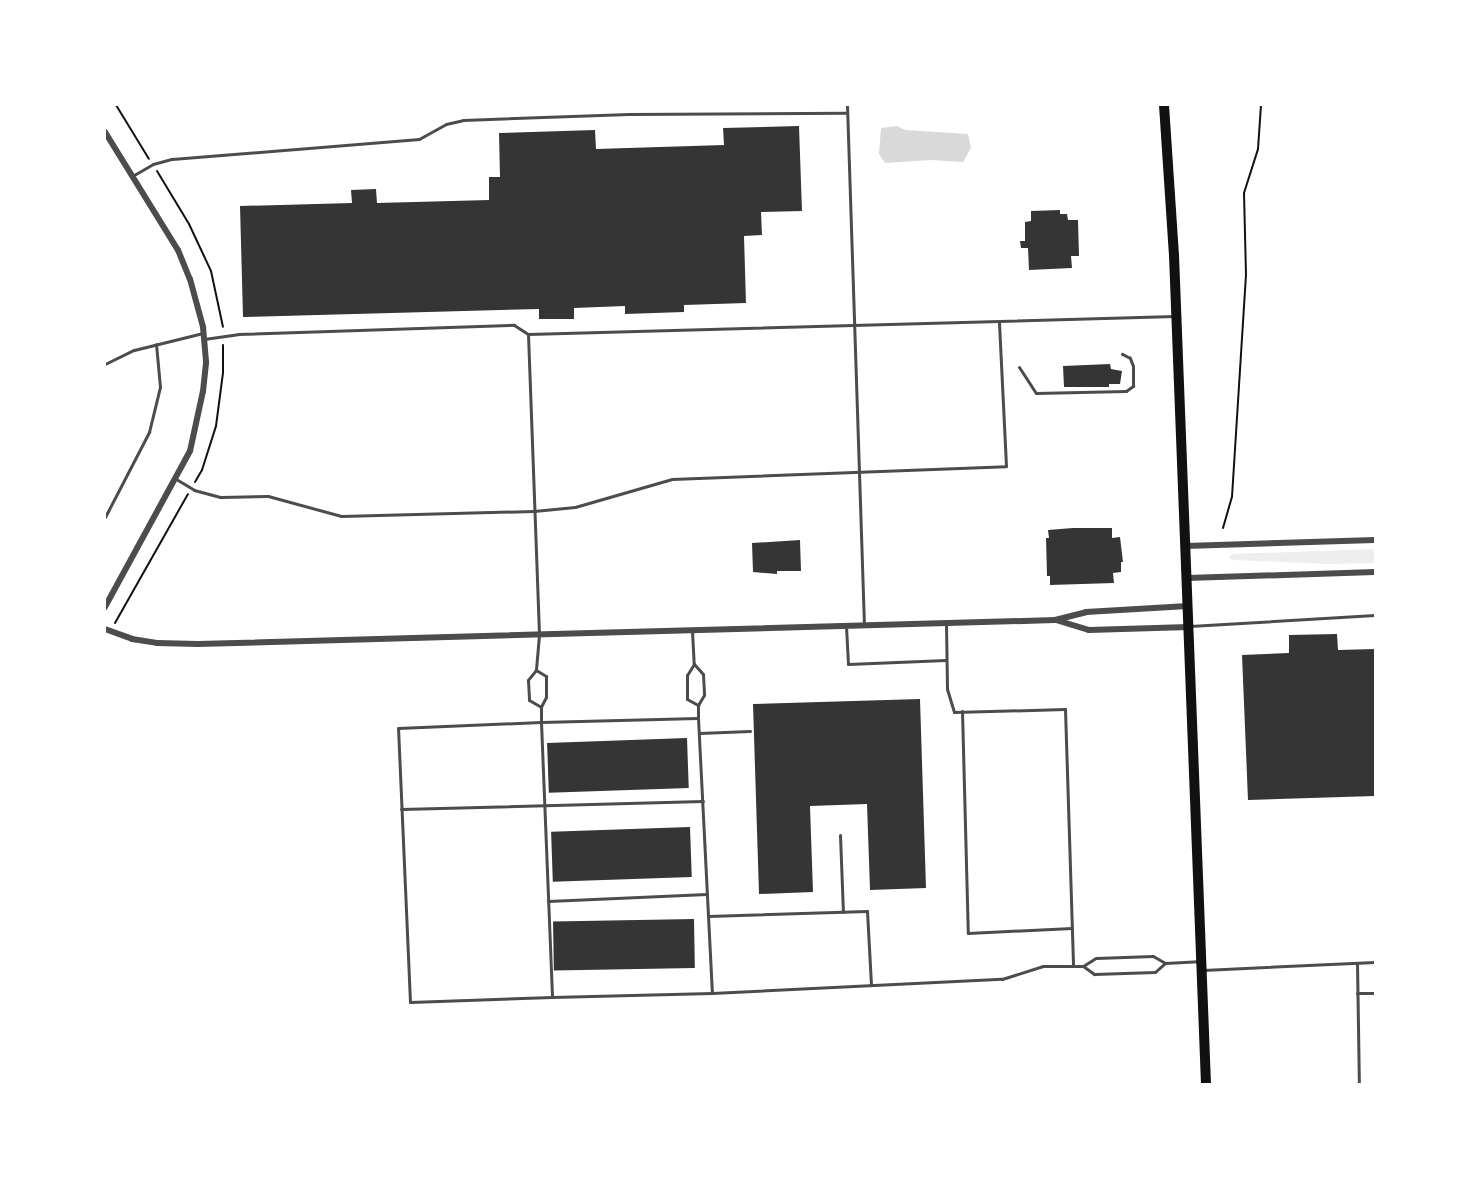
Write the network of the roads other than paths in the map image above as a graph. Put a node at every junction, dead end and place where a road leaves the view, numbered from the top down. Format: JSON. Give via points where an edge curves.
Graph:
{"nodes":[{"id":1,"x":847,"y":105,"type":"edge"},
{"id":2,"x":1164,"y":105,"type":"edge"},
{"id":3,"x":847,"y":113,"type":"junction"},
{"id":4,"x":105,"y":132,"type":"edge"},
{"id":5,"x":132,"y":176,"type":"junction"},
{"id":6,"x":1177,"y":316,"type":"junction"},
{"id":7,"x":999,"y":322,"type":"junction"},
{"id":8,"x":853,"y":327,"type":"junction"},
{"id":9,"x":528,"y":334,"type":"junction"},
{"id":10,"x":204,"y":336,"type":"junction"},
{"id":11,"x":156,"y":344,"type":"junction"},
{"id":12,"x":1122,"y":354,"type":"dead end"},
{"id":13,"x":105,"y":364,"type":"edge"},
{"id":14,"x":1019,"y":367,"type":"dead end"},
{"id":15,"x":859,"y":473,"type":"junction"},
{"id":16,"x":176,"y":479,"type":"junction"},
{"id":17,"x":534,"y":511,"type":"junction"},
{"id":18,"x":105,"y":517,"type":"edge"},
{"id":19,"x":1375,"y":540,"type":"edge"},
{"id":20,"x":1185,"y":546,"type":"junction"},
{"id":21,"x":1375,"y":572,"type":"edge"},
{"id":22,"x":1187,"y":578,"type":"junction"},
{"id":23,"x":1188,"y":606,"type":"junction"},
{"id":24,"x":105,"y":607,"type":"edge"},
{"id":25,"x":1375,"y":615,"type":"edge"},
{"id":26,"x":1056,"y":620,"type":"junction"},
{"id":27,"x":945,"y":622,"type":"junction"},
{"id":28,"x":846,"y":626,"type":"junction"},
{"id":29,"x":864,"y":626,"type":"junction"},
{"id":30,"x":1189,"y":627,"type":"junction"},
{"id":31,"x":107,"y":630,"type":"edge"},
{"id":32,"x":692,"y":631,"type":"junction"},
{"id":33,"x":539,"y":635,"type":"junction"},
{"id":34,"x":946,"y":660,"type":"junction"},
{"id":35,"x":693,"y":664,"type":"junction"},
{"id":36,"x":536,"y":670,"type":"junction"},
{"id":37,"x":698,"y":705,"type":"junction"},
{"id":38,"x":541,"y":707,"type":"junction"},
{"id":39,"x":962,"y":711,"type":"junction"},
{"id":40,"x":698,"y":718,"type":"junction"},
{"id":41,"x":541,"y":722,"type":"junction"},
{"id":42,"x":750,"y":731,"type":"dead end"},
{"id":43,"x":699,"y":733,"type":"junction"},
{"id":44,"x":702,"y":801,"type":"junction"},
{"id":45,"x":545,"y":807,"type":"junction"},
{"id":46,"x":401,"y":809,"type":"junction"},
{"id":47,"x":840,"y":835,"type":"dead end"},
{"id":48,"x":707,"y":894,"type":"junction"},
{"id":49,"x":548,"y":901,"type":"junction"},
{"id":50,"x":843,"y":912,"type":"junction"},
{"id":51,"x":708,"y":916,"type":"junction"},
{"id":52,"x":1072,"y":928,"type":"junction"},
{"id":53,"x":1375,"y":962,"type":"edge"},
{"id":54,"x":1165,"y":963,"type":"junction"},
{"id":55,"x":1357,"y":963,"type":"junction"},
{"id":56,"x":1073,"y":966,"type":"junction"},
{"id":57,"x":1083,"y":966,"type":"junction"},
{"id":58,"x":1201,"y":966,"type":"junction"},
{"id":59,"x":871,"y":985,"type":"junction"},
{"id":60,"x":712,"y":993,"type":"junction"},
{"id":61,"x":1357,"y":993,"type":"junction"},
{"id":62,"x":1375,"y":993,"type":"edge"},
{"id":63,"x":552,"y":997,"type":"junction"},
{"id":64,"x":1206,"y":1084,"type":"edge"},
{"id":65,"x":1359,"y":1084,"type":"edge"}],
"edges":[{"from":1,"to":3,"type":"lane"},
{"from":2,"to":6,"type":"main road"},
{"from":3,"to":5,"type":"lane","via":[[463,120],[419,140],[172,159]]},
{"from":3,"to":8,"type":"lane"},
{"from":4,"to":5,"type":"street"},
{"from":5,"to":10,"type":"street","via":[[178,250],[190,279]]},
{"from":6,"to":7,"type":"lane"},
{"from":6,"to":20,"type":"main road"},
{"from":7,"to":8,"type":"lane"},
{"from":7,"to":15,"type":"lane","via":[[1006,466]]},
{"from":8,"to":9,"type":"lane"},
{"from":8,"to":15,"type":"lane"},
{"from":9,"to":10,"type":"lane","via":[[514,326]]},
{"from":9,"to":17,"type":"lane"},
{"from":10,"to":11,"type":"lane"},
{"from":10,"to":16,"type":"street","via":[[206,363],[199,412],[190,451]]},
{"from":11,"to":13,"type":"lane"},
{"from":11,"to":18,"type":"lane","via":[[160,387],[150,432]]},
{"from":12,"to":14,"type":"lane","via":[[1130,358],[1133,366],[1132,386],[1126,391],[1036,393]]},
{"from":15,"to":17,"type":"lane","via":[[672,479],[575,507]]},
{"from":15,"to":29,"type":"lane"},
{"from":16,"to":17,"type":"lane","via":[[221,497],[268,496],[340,516]]},
{"from":16,"to":24,"type":"street"},
{"from":17,"to":33,"type":"lane"},
{"from":19,"to":20,"type":"street"},
{"from":20,"to":22,"type":"main road"},
{"from":21,"to":22,"type":"street"},
{"from":22,"to":23,"type":"main road"},
{"from":23,"to":26,"type":"street","via":[[1086,612]]},
{"from":23,"to":30,"type":"main road"},
{"from":25,"to":30,"type":"lane"},
{"from":26,"to":27,"type":"street"},
{"from":26,"to":30,"type":"street","via":[[1089,630]]},
{"from":27,"to":29,"type":"street"},
{"from":27,"to":34,"type":"lane"},
{"from":28,"to":29,"type":"street"},
{"from":28,"to":32,"type":"street"},
{"from":28,"to":34,"type":"lane","via":[[848,664]]},
{"from":30,"to":58,"type":"main road"},
{"from":31,"to":33,"type":"street","via":[[157,643]]},
{"from":32,"to":33,"type":"street"},
{"from":32,"to":35,"type":"lane"},
{"from":33,"to":36,"type":"lane"},
{"from":34,"to":39,"type":"lane","via":[[949,701],[954,712]]},
{"from":35,"to":37,"type":"lane","via":[[703,674],[704,695]]},
{"from":35,"to":37,"type":"lane","via":[[687,675],[687,699]]},
{"from":36,"to":38,"type":"lane","via":[[546,676],[546,697]]},
{"from":36,"to":38,"type":"lane","via":[[528,680],[529,700]]},
{"from":37,"to":40,"type":"lane"},
{"from":38,"to":41,"type":"lane"},
{"from":39,"to":52,"type":"lane","via":[[1065,709]]},
{"from":39,"to":52,"type":"lane","via":[[968,933]]},
{"from":40,"to":41,"type":"lane"},
{"from":40,"to":43,"type":"lane"},
{"from":41,"to":45,"type":"lane"},
{"from":41,"to":46,"type":"lane","via":[[398,728]]},
{"from":42,"to":43,"type":"lane"},
{"from":43,"to":44,"type":"lane"},
{"from":44,"to":45,"type":"lane"},
{"from":44,"to":48,"type":"lane"},
{"from":45,"to":46,"type":"lane"},
{"from":45,"to":49,"type":"lane"},
{"from":46,"to":63,"type":"lane","via":[[410,1002]]},
{"from":47,"to":50,"type":"lane"},
{"from":48,"to":49,"type":"lane"},
{"from":48,"to":51,"type":"lane"},
{"from":49,"to":63,"type":"lane"},
{"from":50,"to":51,"type":"lane"},
{"from":50,"to":59,"type":"lane","via":[[867,911]]},
{"from":51,"to":60,"type":"lane"},
{"from":52,"to":56,"type":"lane"},
{"from":53,"to":55,"type":"lane"},
{"from":54,"to":57,"type":"lane","via":[[1153,956],[1107,957]]},
{"from":54,"to":57,"type":"lane","via":[[1155,972],[1094,974]]},
{"from":54,"to":58,"type":"lane"},
{"from":55,"to":58,"type":"lane"},
{"from":55,"to":61,"type":"lane"},
{"from":56,"to":57,"type":"lane"},
{"from":56,"to":59,"type":"lane","via":[[1043,966],[1002,979]]},
{"from":58,"to":64,"type":"main road"},
{"from":59,"to":60,"type":"lane"},
{"from":60,"to":63,"type":"lane"},
{"from":61,"to":62,"type":"lane"},
{"from":61,"to":65,"type":"lane"}]}
